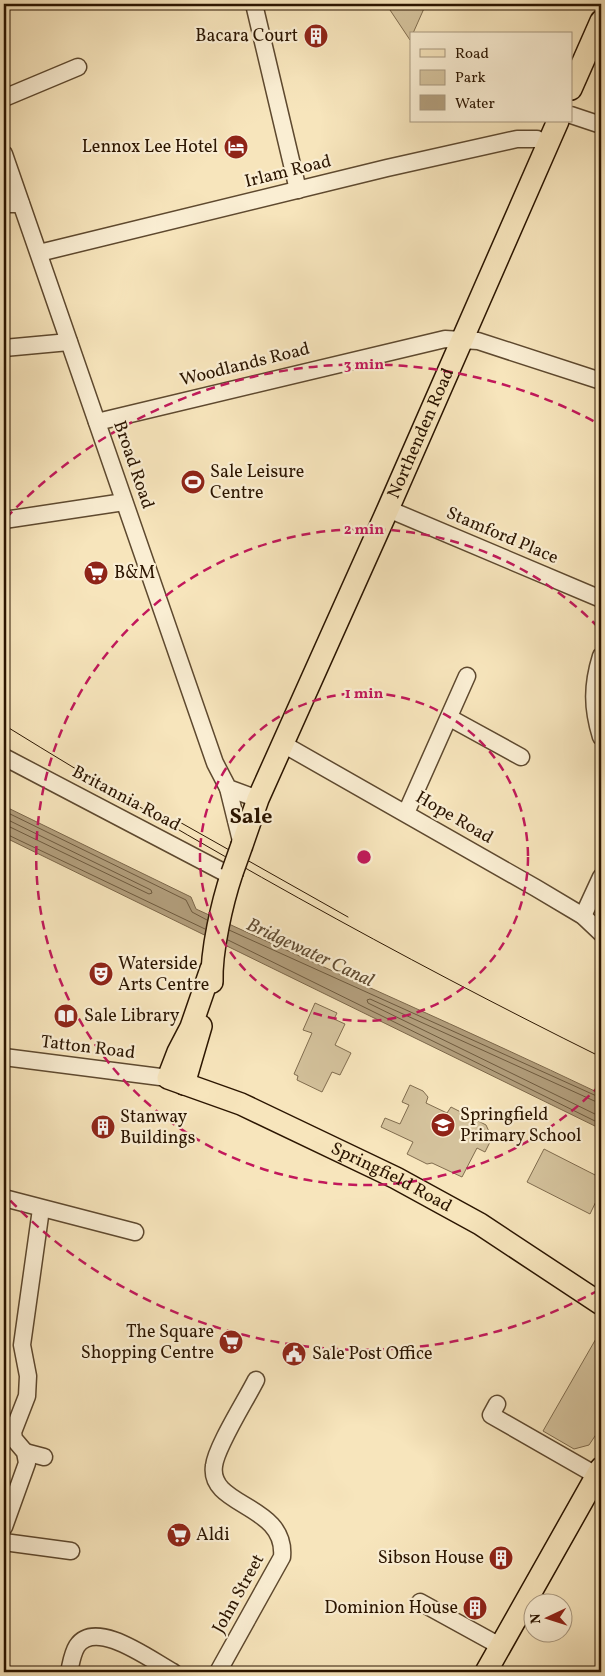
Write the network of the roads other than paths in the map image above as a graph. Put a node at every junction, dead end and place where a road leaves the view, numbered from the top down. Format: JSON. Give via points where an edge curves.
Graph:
{"nodes":[{"id":1,"x":254,"y":4,"type":"edge"},
{"id":2,"x":601,"y":21,"type":"edge"},
{"id":3,"x":78,"y":68,"type":"dead end"},
{"id":4,"x":572,"y":87,"type":"edge"},
{"id":5,"x":4,"y":98,"type":"edge"},
{"id":6,"x":572,"y":115,"type":"edge"},
{"id":7,"x":558,"y":122,"type":"edge"},
{"id":8,"x":601,"y":125,"type":"edge"},
{"id":9,"x":547,"y":145,"type":"junction"},
{"id":10,"x":4,"y":154,"type":"edge"},
{"id":11,"x":298,"y":190,"type":"junction"},
{"id":12,"x":4,"y":204,"type":"edge"},
{"id":13,"x":21,"y":204,"type":"junction"},
{"id":14,"x":39,"y":253,"type":"junction"},
{"id":15,"x":462,"y":338,"type":"junction"},
{"id":16,"x":69,"y":342,"type":"junction"},
{"id":17,"x":4,"y":348,"type":"edge"},
{"id":18,"x":601,"y":381,"type":"edge"},
{"id":19,"x":97,"y":422,"type":"junction"},
{"id":20,"x":124,"y":502,"type":"junction"},
{"id":21,"x":388,"y":509,"type":"junction"},
{"id":22,"x":4,"y":520,"type":"edge"},
{"id":23,"x":601,"y":599,"type":"edge"},
{"id":24,"x":601,"y":656,"type":"edge"},
{"id":25,"x":467,"y":676,"type":"dead end"},
{"id":26,"x":450,"y":718,"type":"junction"},
{"id":27,"x":601,"y":737,"type":"edge"},
{"id":28,"x":283,"y":744,"type":"junction"},
{"id":29,"x":4,"y":757,"type":"edge"},
{"id":30,"x":521,"y":757,"type":"dead end"},
{"id":31,"x":228,"y":788,"type":"junction"},
{"id":32,"x":258,"y":799,"type":"junction"},
{"id":33,"x":406,"y":813,"type":"junction"},
{"id":34,"x":242,"y":846,"type":"junction"},
{"id":35,"x":231,"y":874,"type":"junction"},
{"id":36,"x":601,"y":877,"type":"edge"},
{"id":37,"x":583,"y":916,"type":"junction"},
{"id":38,"x":601,"y":933,"type":"edge"},
{"id":39,"x":212,"y":976,"type":"junction"},
{"id":40,"x":4,"y":1057,"type":"edge"},
{"id":41,"x":176,"y":1081,"type":"junction"},
{"id":42,"x":222,"y":1096,"type":"junction"},
{"id":43,"x":4,"y":1198,"type":"edge"},
{"id":44,"x":41,"y":1209,"type":"junction"},
{"id":45,"x":134,"y":1232,"type":"dead end"},
{"id":46,"x":601,"y":1304,"type":"edge"},
{"id":47,"x":256,"y":1380,"type":"dead end"},
{"id":48,"x":497,"y":1404,"type":"dead end"},
{"id":49,"x":25,"y":1452,"type":"junction"},
{"id":50,"x":44,"y":1457,"type":"dead end"},
{"id":51,"x":600,"y":1474,"type":"edge"},
{"id":52,"x":4,"y":1527,"type":"edge"},
{"id":53,"x":4,"y":1542,"type":"edge"},
{"id":54,"x":71,"y":1551,"type":"dead end"},
{"id":55,"x":420,"y":1602,"type":"dead end"},
{"id":56,"x":500,"y":1646,"type":"junction"},
{"id":57,"x":69,"y":1672,"type":"edge"},
{"id":58,"x":173,"y":1672,"type":"edge"},
{"id":59,"x":218,"y":1672,"type":"edge"},
{"id":60,"x":486,"y":1672,"type":"edge"}],
"edges":[{"from":1,"to":11,"type":"street"},
{"from":2,"to":4,"type":"main road"},
{"from":3,"to":5,"type":"street"},
{"from":6,"to":8,"type":"street"},
{"from":7,"to":9,"type":"main road","name":"Northenden Road"},
{"from":9,"to":11,"type":"street","name":"Irlam Road","via":[[537,139],[517,139]]},
{"from":9,"to":15,"type":"main road","name":"Northenden Road"},
{"from":10,"to":13,"type":"street","name":"Broad Road"},
{"from":11,"to":14,"type":"street","name":"Irlam Road"},
{"from":12,"to":13,"type":"street"},
{"from":13,"to":14,"type":"street","name":"Broad Road"},
{"from":14,"to":16,"type":"street","name":"Broad Road"},
{"from":15,"to":18,"type":"street","name":"Woodlands Road"},
{"from":15,"to":19,"type":"street","name":"Woodlands Road","via":[[372,355]]},
{"from":15,"to":21,"type":"main road","name":"Northenden Road"},
{"from":16,"to":17,"type":"street"},
{"from":16,"to":19,"type":"street","name":"Broad Road"},
{"from":19,"to":20,"type":"street","name":"Broad Road"},
{"from":20,"to":22,"type":"street"},
{"from":20,"to":31,"type":"street","name":"Broad Road","via":[[215,763]]},
{"from":21,"to":23,"type":"street","name":"Stamford Place"},
{"from":21,"to":28,"type":"main road","name":"Northenden Road"},
{"from":24,"to":27,"type":"street","via":[[593,693]]},
{"from":25,"to":26,"type":"street"},
{"from":26,"to":30,"type":"street"},
{"from":26,"to":33,"type":"street"},
{"from":28,"to":32,"type":"main road","name":"Northenden Road"},
{"from":28,"to":33,"type":"street","name":"Hope Road"},
{"from":29,"to":35,"type":"street","name":"Britannia Road"},
{"from":31,"to":32,"type":"street"},
{"from":31,"to":34,"type":"street","name":"Broad Road"},
{"from":32,"to":34,"type":"main road","name":"Northenden Road"},
{"from":33,"to":37,"type":"street","name":"Hope Road"},
{"from":34,"to":35,"type":"main road","name":"Northenden Road","bridge":true},
{"from":35,"to":39,"type":"main road","name":"Northenden Road"},
{"from":36,"to":37,"type":"street"},
{"from":37,"to":38,"type":"street","name":"Hope Road"},
{"from":39,"to":41,"type":"main road"},
{"from":39,"to":42,"type":"main road","via":[[212,997],[200,1061],[207,1079]]},
{"from":40,"to":41,"type":"street","name":"Tatton Road"},
{"from":41,"to":42,"type":"main road","name":"Springfield Road"},
{"from":42,"to":46,"type":"main road","name":"Springfield Road","via":[[448,1205]]},
{"from":43,"to":44,"type":"street"},
{"from":44,"to":45,"type":"street"},
{"from":44,"to":49,"type":"street","via":[[22,1345],[28,1376],[27,1396],[13,1432],[14,1439]]},
{"from":47,"to":59,"type":"street","name":"John Street","via":[[215,1459],[214,1475],[218,1486],[227,1494],[270,1521],[282,1548],[282,1560]]},
{"from":48,"to":51,"type":"street","via":[[492,1415]]},
{"from":49,"to":50,"type":"street"},
{"from":49,"to":52,"type":"street","via":[[27,1463]]},
{"from":51,"to":56,"type":"main road"},
{"from":53,"to":54,"type":"street"},
{"from":55,"to":56,"type":"street"},
{"from":56,"to":60,"type":"main road"},
{"from":57,"to":58,"type":"street","via":[[78,1645],[88,1638],[106,1637]]}]}
